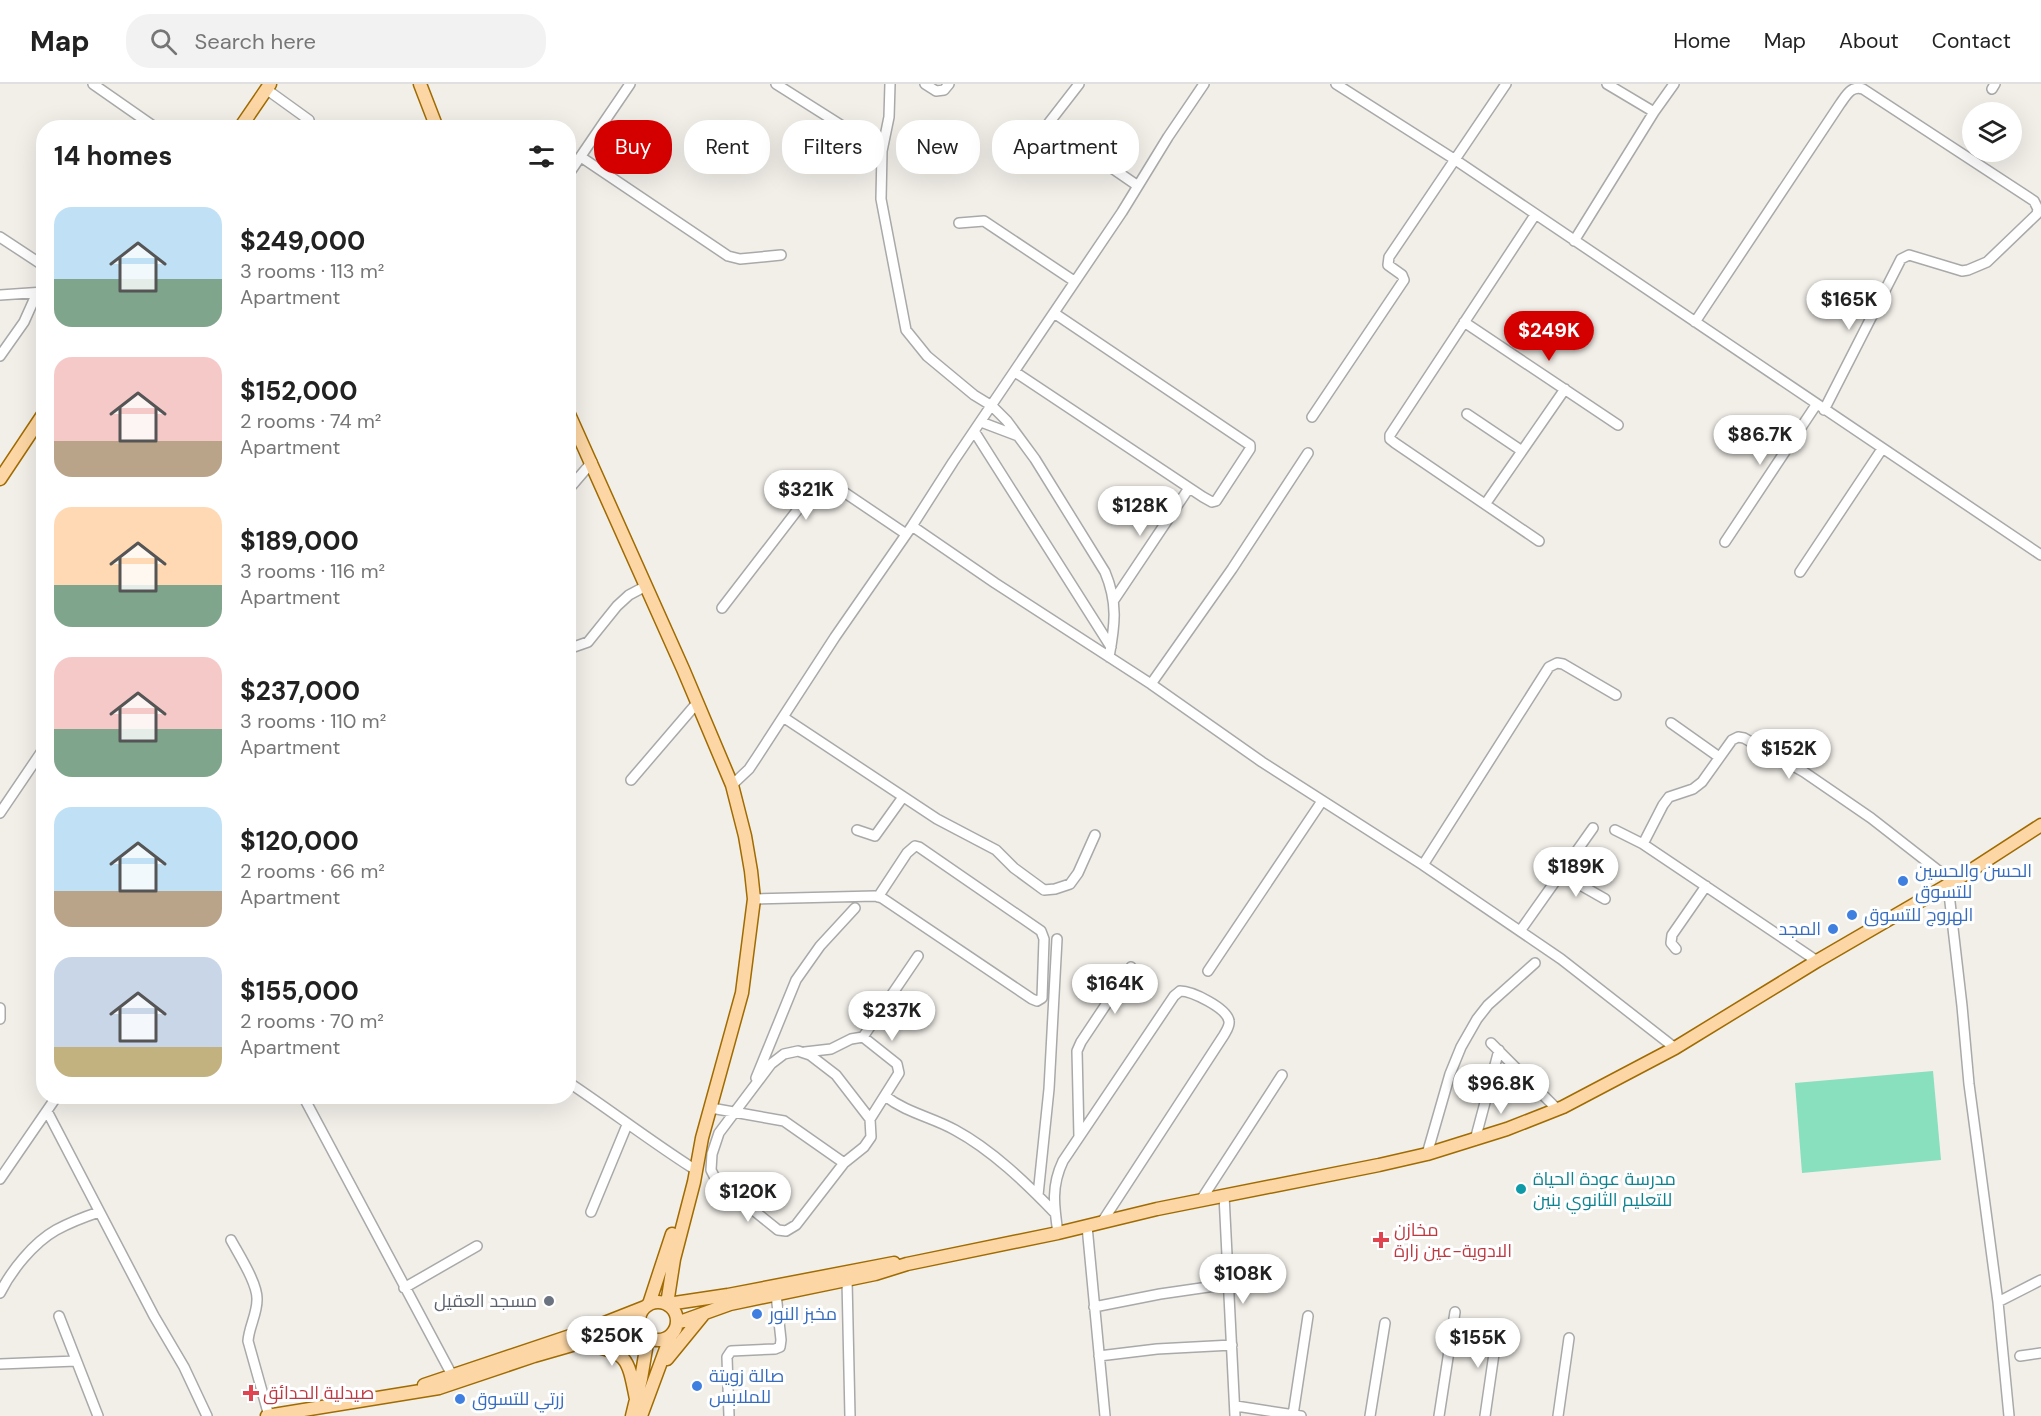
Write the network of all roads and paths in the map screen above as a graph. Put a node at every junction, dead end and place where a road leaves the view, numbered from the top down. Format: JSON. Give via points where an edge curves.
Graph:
{"nodes":[{"id":1,"x":93,"y":84,"type":"edge"},
{"id":2,"x":420,"y":84,"type":"edge"},
{"id":3,"x":630,"y":84,"type":"edge"},
{"id":4,"x":776,"y":84,"type":"edge"},
{"id":5,"x":890,"y":84,"type":"edge"},
{"id":6,"x":925,"y":84,"type":"edge"},
{"id":7,"x":949,"y":84,"type":"edge"},
{"id":8,"x":1079,"y":84,"type":"edge"},
{"id":9,"x":1204,"y":84,"type":"edge"},
{"id":10,"x":1336,"y":84,"type":"edge"},
{"id":11,"x":1506,"y":84,"type":"edge"},
{"id":12,"x":1607,"y":84,"type":"edge"},
{"id":13,"x":1674,"y":84,"type":"edge"},
{"id":14,"x":268,"y":87,"type":"edge"},
{"id":15,"x":1654,"y":112,"type":"junction"},
{"id":16,"x":145,"y":120,"type":"edge"},
{"id":17,"x":245,"y":120,"type":"edge"},
{"id":18,"x":309,"y":120,"type":"dead end"},
{"id":19,"x":434,"y":120,"type":"edge"},
{"id":20,"x":833,"y":120,"type":"edge"},
{"id":21,"x":884,"y":141,"type":"edge"},
{"id":22,"x":581,"y":157,"type":"junction"},
{"id":23,"x":1454,"y":159,"type":"junction"},
{"id":24,"x":576,"y":164,"type":"edge"},
{"id":25,"x":882,"y":174,"type":"edge"},
{"id":26,"x":1138,"y":186,"type":"junction"},
{"id":27,"x":1535,"y":215,"type":"junction"},
{"id":28,"x":959,"y":223,"type":"dead end"},
{"id":29,"x":0,"y":237,"type":"edge"},
{"id":30,"x":1574,"y":241,"type":"junction"},
{"id":31,"x":781,"y":255,"type":"dead end"},
{"id":32,"x":36,"y":261,"type":"edge"},
{"id":33,"x":1074,"y":281,"type":"junction"},
{"id":34,"x":36,"y":292,"type":"edge"},
{"id":35,"x":0,"y":295,"type":"edge"},
{"id":36,"x":36,"y":300,"type":"edge"},
{"id":37,"x":1054,"y":313,"type":"junction"},
{"id":38,"x":1464,"y":322,"type":"junction"},
{"id":39,"x":1695,"y":322,"type":"junction"},
{"id":40,"x":0,"y":356,"type":"edge"},
{"id":41,"x":1015,"y":372,"type":"junction"},
{"id":42,"x":1565,"y":389,"type":"junction"},
{"id":43,"x":992,"y":406,"type":"junction"},
{"id":44,"x":1820,"y":407,"type":"junction"},
{"id":45,"x":1467,"y":414,"type":"dead end"},
{"id":46,"x":1312,"y":417,"type":"dead end"},
{"id":47,"x":981,"y":422,"type":"junction"},
{"id":48,"x":36,"y":425,"type":"edge"},
{"id":49,"x":1618,"y":425,"type":"dead end"},
{"id":50,"x":576,"y":429,"type":"edge"},
{"id":51,"x":974,"y":431,"type":"junction"},
{"id":52,"x":1018,"y":436,"type":"junction"},
{"id":53,"x":1882,"y":449,"type":"junction"},
{"id":54,"x":1522,"y":451,"type":"junction"},
{"id":55,"x":1308,"y":453,"type":"dead end"},
{"id":56,"x":592,"y":462,"type":"junction"},
{"id":57,"x":0,"y":479,"type":"edge"},
{"id":58,"x":576,"y":481,"type":"edge"},
{"id":59,"x":1189,"y":488,"type":"junction"},
{"id":60,"x":1486,"y":503,"type":"junction"},
{"id":61,"x":912,"y":526,"type":"junction"},
{"id":62,"x":906,"y":534,"type":"junction"},
{"id":63,"x":1539,"y":541,"type":"dead end"},
{"id":64,"x":1725,"y":542,"type":"dead end"},
{"id":65,"x":2041,"y":555,"type":"edge"},
{"id":66,"x":1800,"y":572,"type":"dead end"},
{"id":67,"x":646,"y":586,"type":"junction"},
{"id":68,"x":1114,"y":600,"type":"junction"},
{"id":69,"x":722,"y":608,"type":"dead end"},
{"id":70,"x":576,"y":646,"type":"edge"},
{"id":71,"x":1110,"y":652,"type":"junction"},
{"id":72,"x":1150,"y":684,"type":"junction"},
{"id":73,"x":1616,"y":695,"type":"dead end"},
{"id":74,"x":697,"y":703,"type":"junction"},
{"id":75,"x":783,"y":717,"type":"junction"},
{"id":76,"x":1671,"y":723,"type":"dead end"},
{"id":77,"x":1719,"y":757,"type":"junction"},
{"id":78,"x":36,"y":760,"type":"edge"},
{"id":79,"x":631,"y":780,"type":"dead end"},
{"id":80,"x":732,"y":785,"type":"junction"},
{"id":81,"x":903,"y":797,"type":"junction"},
{"id":82,"x":1322,"y":801,"type":"junction"},
{"id":83,"x":0,"y":813,"type":"edge"},
{"id":84,"x":2041,"y":825,"type":"edge"},
{"id":85,"x":1593,"y":828,"type":"dead end"},
{"id":86,"x":857,"y":830,"type":"dead end"},
{"id":87,"x":1615,"y":830,"type":"dead end"},
{"id":88,"x":1095,"y":835,"type":"dead end"},
{"id":89,"x":1643,"y":844,"type":"junction"},
{"id":90,"x":1423,"y":865,"type":"junction"},
{"id":91,"x":1561,"y":874,"type":"junction"},
{"id":92,"x":1950,"y":883,"type":"junction"},
{"id":93,"x":1706,"y":886,"type":"junction"},
{"id":94,"x":878,"y":897,"type":"junction"},
{"id":95,"x":754,"y":899,"type":"junction"},
{"id":96,"x":1605,"y":899,"type":"dead end"},
{"id":97,"x":855,"y":908,"type":"dead end"},
{"id":98,"x":1520,"y":931,"type":"junction"},
{"id":99,"x":1057,"y":939,"type":"dead end"},
{"id":100,"x":1676,"y":949,"type":"dead end"},
{"id":101,"x":918,"y":956,"type":"dead end"},
{"id":102,"x":1817,"y":961,"type":"junction"},
{"id":103,"x":1534,"y":963,"type":"dead end"},
{"id":104,"x":1131,"y":967,"type":"dead end"},
{"id":105,"x":1209,"y":971,"type":"dead end"},
{"id":106,"x":0,"y":1008,"type":"edge"},
{"id":107,"x":0,"y":1018,"type":"edge"},
{"id":108,"x":863,"y":1037,"type":"junction"},
{"id":109,"x":1491,"y":1043,"type":"dead end"},
{"id":110,"x":1675,"y":1048,"type":"junction"},
{"id":111,"x":1499,"y":1050,"type":"junction"},
{"id":112,"x":802,"y":1053,"type":"junction"},
{"id":113,"x":1282,"y":1075,"type":"dead end"},
{"id":114,"x":576,"y":1088,"type":"edge"},
{"id":115,"x":750,"y":1092,"type":"junction"},
{"id":116,"x":885,"y":1096,"type":"junction"},
{"id":117,"x":52,"y":1104,"type":"edge"},
{"id":118,"x":307,"y":1104,"type":"edge"},
{"id":119,"x":711,"y":1108,"type":"junction"},
{"id":120,"x":1557,"y":1109,"type":"junction"},
{"id":121,"x":47,"y":1111,"type":"junction"},
{"id":122,"x":735,"y":1112,"type":"junction"},
{"id":123,"x":870,"y":1119,"type":"junction"},
{"id":124,"x":627,"y":1125,"type":"junction"},
{"id":125,"x":1079,"y":1137,"type":"junction"},
{"id":126,"x":702,"y":1138,"type":"junction"},
{"id":127,"x":1474,"y":1140,"type":"junction"},
{"id":128,"x":1426,"y":1154,"type":"junction"},
{"id":129,"x":844,"y":1162,"type":"junction"},
{"id":130,"x":691,"y":1167,"type":"junction"},
{"id":131,"x":0,"y":1179,"type":"edge"},
{"id":132,"x":1224,"y":1195,"type":"junction"},
{"id":133,"x":1038,"y":1196,"type":"junction"},
{"id":134,"x":1201,"y":1200,"type":"junction"},
{"id":135,"x":99,"y":1212,"type":"junction"},
{"id":136,"x":591,"y":1212,"type":"dead end"},
{"id":137,"x":1055,"y":1213,"type":"junction"},
{"id":138,"x":1102,"y":1221,"type":"junction"},
{"id":139,"x":1086,"y":1226,"type":"junction"},
{"id":140,"x":1058,"y":1233,"type":"junction"},
{"id":141,"x":231,"y":1240,"type":"dead end"},
{"id":142,"x":477,"y":1246,"type":"dead end"},
{"id":143,"x":907,"y":1264,"type":"junction"},
{"id":144,"x":3,"y":1279,"type":"edge"},
{"id":145,"x":847,"y":1280,"type":"junction"},
{"id":146,"x":2041,"y":1280,"type":"edge"},
{"id":147,"x":1229,"y":1284,"type":"junction"},
{"id":148,"x":404,"y":1288,"type":"junction"},
{"id":149,"x":0,"y":1293,"type":"edge"},
{"id":150,"x":776,"y":1294,"type":"junction"},
{"id":151,"x":1998,"y":1302,"type":"junction"},
{"id":152,"x":667,"y":1304,"type":"junction"},
{"id":153,"x":647,"y":1306,"type":"junction"},
{"id":154,"x":1094,"y":1307,"type":"junction"},
{"id":155,"x":706,"y":1312,"type":"junction"},
{"id":156,"x":1455,"y":1312,"type":"dead end"},
{"id":157,"x":59,"y":1316,"type":"dead end"},
{"id":158,"x":1308,"y":1316,"type":"dead end"},
{"id":159,"x":1385,"y":1323,"type":"dead end"},
{"id":160,"x":1498,"y":1326,"type":"dead end"},
{"id":161,"x":674,"y":1329,"type":"junction"},
{"id":162,"x":644,"y":1334,"type":"junction"},
{"id":163,"x":1569,"y":1338,"type":"dead end"},
{"id":164,"x":581,"y":1343,"type":"junction"},
{"id":165,"x":1232,"y":1345,"type":"junction"},
{"id":166,"x":2041,"y":1353,"type":"edge"},
{"id":167,"x":1099,"y":1356,"type":"junction"},
{"id":168,"x":2020,"y":1356,"type":"dead end"},
{"id":169,"x":76,"y":1361,"type":"junction"},
{"id":170,"x":0,"y":1364,"type":"edge"},
{"id":171,"x":452,"y":1375,"type":"junction"},
{"id":172,"x":655,"y":1378,"type":"junction"},
{"id":173,"x":415,"y":1391,"type":"junction"},
{"id":174,"x":636,"y":1399,"type":"junction"},
{"id":175,"x":1236,"y":1411,"type":"edge"},
{"id":176,"x":301,"y":1413,"type":"edge"},
{"id":177,"x":98,"y":1416,"type":"edge"},
{"id":178,"x":207,"y":1416,"type":"edge"},
{"id":179,"x":268,"y":1416,"type":"edge"},
{"id":180,"x":632,"y":1416,"type":"edge"},
{"id":181,"x":641,"y":1416,"type":"edge"},
{"id":182,"x":729,"y":1416,"type":"edge"},
{"id":183,"x":850,"y":1416,"type":"edge"},
{"id":184,"x":1105,"y":1416,"type":"edge"},
{"id":185,"x":1297,"y":1416,"type":"edge"},
{"id":186,"x":1370,"y":1416,"type":"edge"},
{"id":187,"x":1439,"y":1416,"type":"edge"},
{"id":188,"x":1485,"y":1416,"type":"edge"},
{"id":189,"x":1558,"y":1416,"type":"edge"},
{"id":190,"x":2009,"y":1416,"type":"edge"}],
"edges":[{"from":1,"to":16,"type":"street"},
{"from":2,"to":19,"type":"main road"},
{"from":3,"to":22,"type":"street"},
{"from":4,"to":20,"type":"street"},
{"from":5,"to":21,"type":"street"},
{"from":6,"to":7,"type":"street","via":[[936,91]]},
{"from":8,"to":26,"type":"street","via":[[1048,124]]},
{"from":9,"to":26,"type":"street"},
{"from":10,"to":23,"type":"street"},
{"from":11,"to":23,"type":"street"},
{"from":12,"to":15,"type":"street"},
{"from":13,"to":15,"type":"street"},
{"from":14,"to":17,"type":"main road"},
{"from":14,"to":18,"type":"street"},
{"from":15,"to":30,"type":"street"},
{"from":22,"to":24,"type":"street"},
{"from":22,"to":31,"type":"street","via":[[728,256],[740,260]]},
{"from":23,"to":27,"type":"street"},
{"from":23,"to":46,"type":"street","via":[[1389,257],[1388,265],[1404,280]]},
{"from":25,"to":43,"type":"street","via":[[882,199],[906,330],[927,356]]},
{"from":26,"to":33,"type":"street"},
{"from":27,"to":30,"type":"street"},
{"from":27,"to":38,"type":"street"},
{"from":28,"to":33,"type":"street","via":[[984,221]]},
{"from":29,"to":32,"type":"street"},
{"from":30,"to":39,"type":"street"},
{"from":33,"to":37,"type":"street"},
{"from":34,"to":35,"type":"street"},
{"from":36,"to":40,"type":"street"},
{"from":37,"to":41,"type":"street"},
{"from":37,"to":59,"type":"street","via":[[1250,445],[1216,501]]},
{"from":38,"to":42,"type":"street"},
{"from":38,"to":60,"type":"street","via":[[1390,439]]},
{"from":39,"to":44,"type":"street"},
{"from":39,"to":44,"type":"street","via":[[1840,104],[1857,87],[2034,201],[2037,214],[1978,267],[1962,271],[1909,255],[1901,259]]},
{"from":41,"to":43,"type":"street"},
{"from":41,"to":59,"type":"street"},
{"from":42,"to":49,"type":"street"},
{"from":42,"to":54,"type":"street"},
{"from":43,"to":47,"type":"street"},
{"from":43,"to":52,"type":"street"},
{"from":44,"to":53,"type":"street"},
{"from":44,"to":64,"type":"street"},
{"from":45,"to":54,"type":"street"},
{"from":47,"to":51,"type":"street"},
{"from":47,"to":52,"type":"street"},
{"from":48,"to":57,"type":"main road"},
{"from":50,"to":56,"type":"main road"},
{"from":51,"to":61,"type":"street"},
{"from":51,"to":71,"type":"street"},
{"from":52,"to":68,"type":"street","via":[[1105,572]]},
{"from":53,"to":65,"type":"street"},
{"from":53,"to":66,"type":"street"},
{"from":54,"to":60,"type":"street"},
{"from":55,"to":72,"type":"street"},
{"from":56,"to":58,"type":"street"},
{"from":56,"to":67,"type":"main road"},
{"from":59,"to":68,"type":"street"},
{"from":60,"to":63,"type":"street"},
{"from":61,"to":62,"type":"street"},
{"from":61,"to":71,"type":"street","via":[[995,583]]},
{"from":62,"to":69,"type":"street","via":[[829,482],[819,482]]},
{"from":62,"to":75,"type":"street"},
{"from":67,"to":70,"type":"street","via":[[617,606],[588,642]]},
{"from":67,"to":74,"type":"main road"},
{"from":68,"to":71,"type":"street"},
{"from":71,"to":72,"type":"street"},
{"from":72,"to":82,"type":"street"},
{"from":73,"to":90,"type":"street","via":[[1563,664],[1550,668]]},
{"from":74,"to":79,"type":"street"},
{"from":74,"to":80,"type":"main road"},
{"from":75,"to":80,"type":"street","via":[[749,769]]},
{"from":75,"to":81,"type":"street"},
{"from":76,"to":77,"type":"street"},
{"from":77,"to":89,"type":"street","via":[[1702,782],[1669,797]]},
{"from":77,"to":92,"type":"street","via":[[1732,740],[1744,738],[1804,772],[1871,818]]},
{"from":78,"to":83,"type":"street"},
{"from":80,"to":95,"type":"main road","via":[[745,836]]},
{"from":81,"to":86,"type":"street","via":[[875,836]]},
{"from":81,"to":88,"type":"street","via":[[996,850],[1044,890],[1070,884]]},
{"from":82,"to":90,"type":"street"},
{"from":82,"to":105,"type":"street"},
{"from":84,"to":92,"type":"main road"},
{"from":85,"to":91,"type":"street"},
{"from":87,"to":89,"type":"street"},
{"from":89,"to":93,"type":"street"},
{"from":90,"to":98,"type":"street"},
{"from":91,"to":96,"type":"street"},
{"from":91,"to":98,"type":"street"},
{"from":92,"to":102,"type":"main road"},
{"from":92,"to":151,"type":"street","via":[[1969,1084]]},
{"from":93,"to":100,"type":"street","via":[[1672,935],[1671,943]]},
{"from":93,"to":102,"type":"street"},
{"from":94,"to":94,"type":"street","via":[[1032,999],[1042,998],[1041,931],[919,847],[907,853]]},
{"from":94,"to":95,"type":"street"},
{"from":95,"to":119,"type":"main road","via":[[742,993]]},
{"from":97,"to":115,"type":"street","via":[[820,945],[796,980]]},
{"from":98,"to":110,"type":"street","via":[[1561,958]]},
{"from":99,"to":133,"type":"street","via":[[1049,1089]]},
{"from":101,"to":108,"type":"street"},
{"from":102,"to":110,"type":"main road"},
{"from":103,"to":128,"type":"street","via":[[1488,1005],[1461,1047]]},
{"from":104,"to":125,"type":"street","via":[[1077,1051]]},
{"from":106,"to":107,"type":"street"},
{"from":108,"to":112,"type":"street","via":[[831,1049]]},
{"from":108,"to":116,"type":"street","via":[[899,1069]]},
{"from":109,"to":111,"type":"street"},
{"from":110,"to":120,"type":"main road"},
{"from":111,"to":120,"type":"street"},
{"from":111,"to":127,"type":"street"},
{"from":112,"to":115,"type":"street","via":[[784,1054],[771,1064]]},
{"from":112,"to":123,"type":"street","via":[[836,1075]]},
{"from":113,"to":134,"type":"street"},
{"from":114,"to":124,"type":"street"},
{"from":115,"to":122,"type":"street"},
{"from":116,"to":123,"type":"street"},
{"from":116,"to":133,"type":"street","via":[[910,1112],[965,1136]]},
{"from":117,"to":121,"type":"street"},
{"from":118,"to":148,"type":"street"},
{"from":119,"to":122,"type":"street"},
{"from":119,"to":126,"type":"main road"},
{"from":120,"to":127,"type":"main road"},
{"from":121,"to":131,"type":"street"},
{"from":121,"to":135,"type":"street"},
{"from":122,"to":129,"type":"street","via":[[784,1121]]},
{"from":122,"to":129,"type":"street","via":[[719,1133],[711,1170],[716,1180],[778,1230],[796,1226]]},
{"from":123,"to":129,"type":"street","via":[[871,1137]]},
{"from":124,"to":130,"type":"street"},
{"from":124,"to":136,"type":"street"},
{"from":125,"to":137,"type":"street","via":[[1056,1176]]},
{"from":125,"to":138,"type":"street","via":[[1180,991],[1195,994],[1225,1014],[1229,1024],[1224,1035]]},
{"from":126,"to":130,"type":"main road"},
{"from":126,"to":152,"type":"main road"},
{"from":127,"to":128,"type":"main road"},
{"from":128,"to":132,"type":"main road"},
{"from":130,"to":153,"type":"main road"},
{"from":132,"to":134,"type":"main road"},
{"from":132,"to":147,"type":"street"},
{"from":133,"to":137,"type":"street"},
{"from":134,"to":138,"type":"main road"},
{"from":135,"to":144,"type":"street","via":[[54,1231]]},
{"from":135,"to":178,"type":"street"},
{"from":137,"to":140,"type":"street"},
{"from":138,"to":139,"type":"main road"},
{"from":139,"to":140,"type":"main road"},
{"from":139,"to":154,"type":"street"},
{"from":140,"to":143,"type":"main road"},
{"from":141,"to":179,"type":"street","via":[[258,1298],[248,1341]]},
{"from":142,"to":148,"type":"street"},
{"from":143,"to":145,"type":"main road"},
{"from":143,"to":152,"type":"main road","via":[[875,1265]]},
{"from":144,"to":149,"type":"street"},
{"from":145,"to":150,"type":"main road"},
{"from":145,"to":183,"type":"street"},
{"from":146,"to":151,"type":"street"},
{"from":147,"to":154,"type":"street"},
{"from":147,"to":165,"type":"street"},
{"from":148,"to":171,"type":"street"},
{"from":150,"to":155,"type":"main road"},
{"from":150,"to":182,"type":"street","via":[[780,1347],[731,1351],[727,1357]]},
{"from":151,"to":190,"type":"street"},
{"from":152,"to":153,"type":"main road"},
{"from":152,"to":161,"type":"main road","via":[[674,1311]]},
{"from":153,"to":162,"type":"main road","via":[[639,1321]]},
{"from":153,"to":171,"type":"main road"},
{"from":154,"to":167,"type":"street"},
{"from":155,"to":161,"type":"main road"},
{"from":155,"to":172,"type":"main road"},
{"from":156,"to":187,"type":"street"},
{"from":157,"to":169,"type":"street"},
{"from":158,"to":185,"type":"street"},
{"from":159,"to":186,"type":"street"},
{"from":160,"to":188,"type":"street"},
{"from":161,"to":162,"type":"main road","via":[[662,1340]]},
{"from":161,"to":172,"type":"main road"},
{"from":162,"to":164,"type":"main road","via":[[622,1331]]},
{"from":162,"to":174,"type":"main road","via":[[645,1359]]},
{"from":163,"to":189,"type":"street"},
{"from":164,"to":173,"type":"main road","via":[[439,1388]]},
{"from":164,"to":174,"type":"main road","via":[[624,1358]]},
{"from":165,"to":167,"type":"street"},
{"from":165,"to":175,"type":"street"},
{"from":166,"to":168,"type":"street"},
{"from":167,"to":184,"type":"street"},
{"from":169,"to":170,"type":"street"},
{"from":169,"to":177,"type":"street"},
{"from":171,"to":173,"type":"main road"},
{"from":172,"to":181,"type":"main road"},
{"from":173,"to":176,"type":"main road"},
{"from":174,"to":180,"type":"main road"},
{"from":175,"to":185,"type":"street"},
{"from":176,"to":179,"type":"main road"}]}
